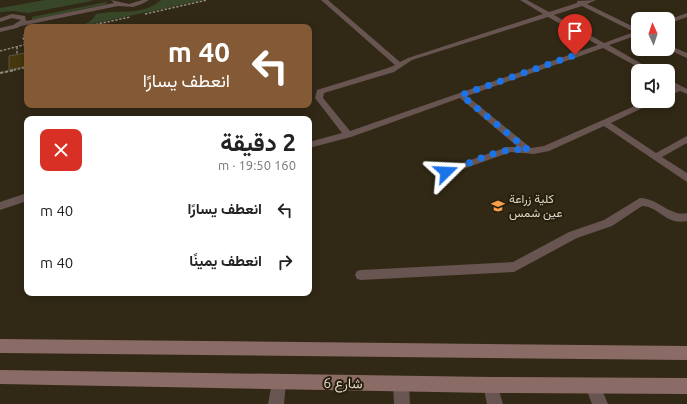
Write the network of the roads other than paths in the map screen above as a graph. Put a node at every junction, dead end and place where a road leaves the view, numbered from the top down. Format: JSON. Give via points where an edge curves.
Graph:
{"nodes":[{"id":1,"x":108,"y":0,"type":"edge"},
{"id":2,"x":146,"y":0,"type":"edge"},
{"id":3,"x":324,"y":0,"type":"edge"},
{"id":4,"x":523,"y":0,"type":"edge"},
{"id":5,"x":574,"y":0,"type":"edge"},
{"id":6,"x":593,"y":0,"type":"edge"},
{"id":7,"x":116,"y":2,"type":"edge"},
{"id":8,"x":582,"y":4,"type":"junction"},
{"id":9,"x":548,"y":14,"type":"junction"},
{"id":10,"x":0,"y":15,"type":"edge"},
{"id":11,"x":687,"y":15,"type":"edge"},
{"id":12,"x":20,"y":19,"type":"junction"},
{"id":13,"x":675,"y":19,"type":"edge"},
{"id":14,"x":0,"y":20,"type":"edge"},
{"id":15,"x":631,"y":28,"type":"edge"},
{"id":16,"x":0,"y":30,"type":"edge"},
{"id":17,"x":631,"y":35,"type":"edge"},
{"id":18,"x":603,"y":45,"type":"junction"},
{"id":19,"x":675,"y":50,"type":"edge"},
{"id":20,"x":687,"y":56,"type":"edge"},
{"id":21,"x":637,"y":64,"type":"edge"},
{"id":22,"x":400,"y":65,"type":"junction"},
{"id":23,"x":675,"y":85,"type":"edge"},
{"id":24,"x":684,"y":90,"type":"edge"},
{"id":25,"x":461,"y":95,"type":"junction"},
{"id":26,"x":638,"y":108,"type":"edge"},
{"id":27,"x":605,"y":123,"type":"junction"},
{"id":28,"x":348,"y":135,"type":"junction"},
{"id":29,"x":687,"y":140,"type":"edge"},
{"id":30,"x":312,"y":144,"type":"edge"},
{"id":31,"x":528,"y":150,"type":"junction"},
{"id":32,"x":655,"y":157,"type":"junction"},
{"id":33,"x":446,"y":172,"type":"dead end"},
{"id":34,"x":687,"y":178,"type":"edge"},
{"id":35,"x":24,"y":198,"type":"edge"},
{"id":36,"x":0,"y":206,"type":"edge"},
{"id":37,"x":685,"y":220,"type":"edge"},
{"id":38,"x":360,"y":275,"type":"dead end"},
{"id":39,"x":0,"y":346,"type":"edge"},
{"id":40,"x":687,"y":353,"type":"edge"},
{"id":41,"x":0,"y":377,"type":"edge"},
{"id":42,"x":278,"y":382,"type":"junction"},
{"id":43,"x":401,"y":384,"type":"junction"},
{"id":44,"x":491,"y":385,"type":"junction"},
{"id":45,"x":593,"y":386,"type":"junction"},
{"id":46,"x":687,"y":386,"type":"edge"},
{"id":47,"x":276,"y":404,"type":"edge"},
{"id":48,"x":402,"y":404,"type":"edge"},
{"id":49,"x":495,"y":404,"type":"edge"},
{"id":50,"x":600,"y":404,"type":"edge"}],
"edges":[{"from":1,"to":12,"type":"lane"},
{"from":2,"to":7,"type":"lane","via":[[132,5]]},
{"from":3,"to":22,"type":"lane"},
{"from":4,"to":9,"type":"lane"},
{"from":5,"to":8,"type":"lane"},
{"from":6,"to":8,"type":"lane"},
{"from":7,"to":12,"type":"lane"},
{"from":8,"to":9,"type":"lane"},
{"from":8,"to":15,"type":"lane"},
{"from":9,"to":18,"type":"lane"},
{"from":9,"to":22,"type":"lane","via":[[410,59]]},
{"from":10,"to":12,"type":"lane"},
{"from":11,"to":13,"type":"lane"},
{"from":12,"to":14,"type":"lane"},
{"from":12,"to":16,"type":"lane","via":[[10,29]]},
{"from":17,"to":18,"type":"lane"},
{"from":18,"to":21,"type":"lane"},
{"from":18,"to":25,"type":"lane"},
{"from":19,"to":20,"type":"lane"},
{"from":22,"to":28,"type":"lane","via":[[323,90],[318,94],[318,98]]},
{"from":23,"to":24,"type":"lane"},
{"from":25,"to":28,"type":"lane"},
{"from":25,"to":31,"type":"lane"},
{"from":26,"to":27,"type":"lane"},
{"from":27,"to":31,"type":"lane","via":[[546,149]]},
{"from":27,"to":32,"type":"lane"},
{"from":28,"to":30,"type":"lane"},
{"from":29,"to":32,"type":"lane"},
{"from":31,"to":33,"type":"lane","via":[[505,150]]},
{"from":32,"to":34,"type":"lane"},
{"from":35,"to":36,"type":"lane"},
{"from":37,"to":38,"type":"lane","via":[[668,215],[648,202],[640,202],[608,223],[573,235],[514,267]]},
{"from":39,"to":40,"type":"main road"},
{"from":41,"to":42,"type":"main road","name":"شارع 6"},
{"from":42,"to":43,"type":"main road","name":"شارع 6"},
{"from":42,"to":47,"type":"street"},
{"from":43,"to":44,"type":"main road","name":"شارع 6"},
{"from":43,"to":48,"type":"street"},
{"from":44,"to":45,"type":"main road","name":"شارع 6"},
{"from":44,"to":49,"type":"street"},
{"from":45,"to":46,"type":"main road","name":"شارع 6"},
{"from":45,"to":50,"type":"street"}]}
